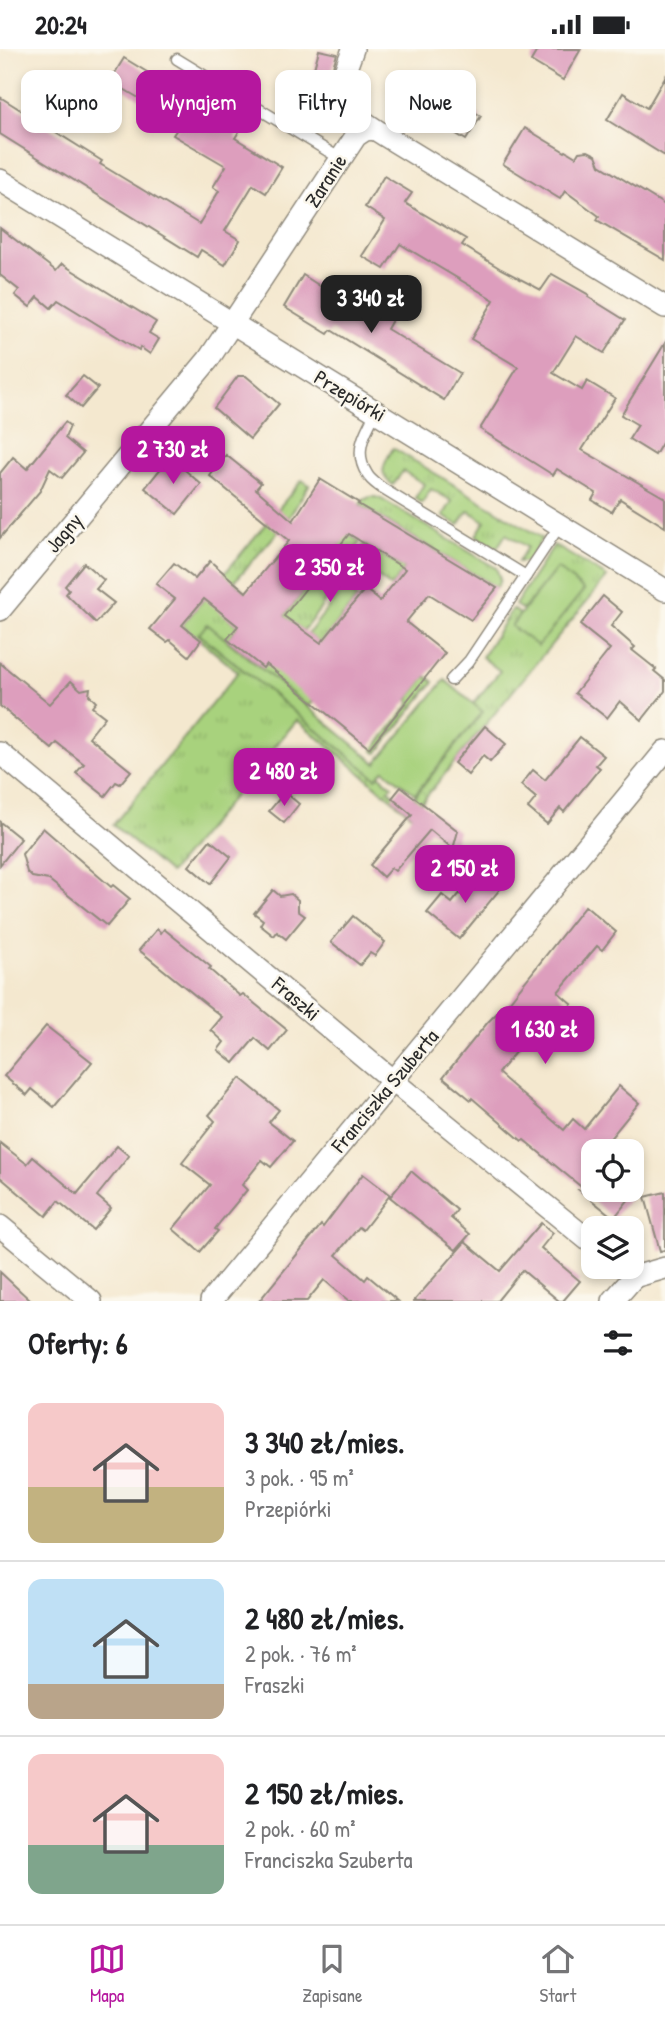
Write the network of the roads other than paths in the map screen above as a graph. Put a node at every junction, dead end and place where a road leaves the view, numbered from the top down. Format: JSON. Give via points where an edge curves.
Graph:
{"nodes":[{"id":1,"x":353,"y":49,"type":"edge"},
{"id":2,"x":177,"y":59,"type":"dead end"},
{"id":3,"x":374,"y":129,"type":"junction"},
{"id":4,"x":341,"y":159,"type":"junction"},
{"id":5,"x":0,"y":180,"type":"edge"},
{"id":6,"x":665,"y":307,"type":"edge"},
{"id":7,"x":233,"y":324,"type":"junction"},
{"id":8,"x":376,"y":412,"type":"junction"},
{"id":9,"x":560,"y":525,"type":"junction"},
{"id":10,"x":526,"y":576,"type":"junction"},
{"id":11,"x":665,"y":590,"type":"edge"},
{"id":12,"x":0,"y":610,"type":"edge"},
{"id":13,"x":451,"y":680,"type":"dead end"},
{"id":14,"x":665,"y":751,"type":"edge"},
{"id":15,"x":0,"y":753,"type":"edge"},
{"id":16,"x":393,"y":1081,"type":"junction"},
{"id":17,"x":0,"y":1226,"type":"edge"},
{"id":18,"x":581,"y":1234,"type":"edge"},
{"id":19,"x":665,"y":1268,"type":"edge"},
{"id":20,"x":644,"y":1270,"type":"edge"},
{"id":21,"x":624,"y":1279,"type":"edge"},
{"id":22,"x":91,"y":1301,"type":"edge"},
{"id":23,"x":211,"y":1301,"type":"edge"},
{"id":24,"x":613,"y":1301,"type":"edge"}],
"edges":[{"from":1,"to":3,"type":"street","via":[[342,98]]},
{"from":2,"to":4,"type":"lane"},
{"from":3,"to":4,"type":"street","name":"Zaranie","via":[[356,136]]},
{"from":3,"to":6,"type":"street"},
{"from":4,"to":7,"type":"street","name":"Zaranie"},
{"from":5,"to":7,"type":"street","name":"Przepiórki"},
{"from":7,"to":8,"type":"street","name":"Przepiórki"},
{"from":7,"to":12,"type":"street","name":"Jagny"},
{"from":8,"to":9,"type":"street","name":"Przepiórki"},
{"from":8,"to":10,"type":"lane","via":[[362,438],[360,454],[367,475]]},
{"from":9,"to":10,"type":"lane"},
{"from":9,"to":11,"type":"street","name":"Przepiórki"},
{"from":10,"to":13,"type":"lane"},
{"from":14,"to":16,"type":"street","name":"Franciszka Szuberta"},
{"from":15,"to":16,"type":"street","name":"Fraszki"},
{"from":16,"to":18,"type":"street","name":"Fraszki"},
{"from":16,"to":23,"type":"street","name":"Franciszka Szuberta"},
{"from":17,"to":22,"type":"street"},
{"from":19,"to":20,"type":"street"},
{"from":21,"to":24,"type":"street"}]}
